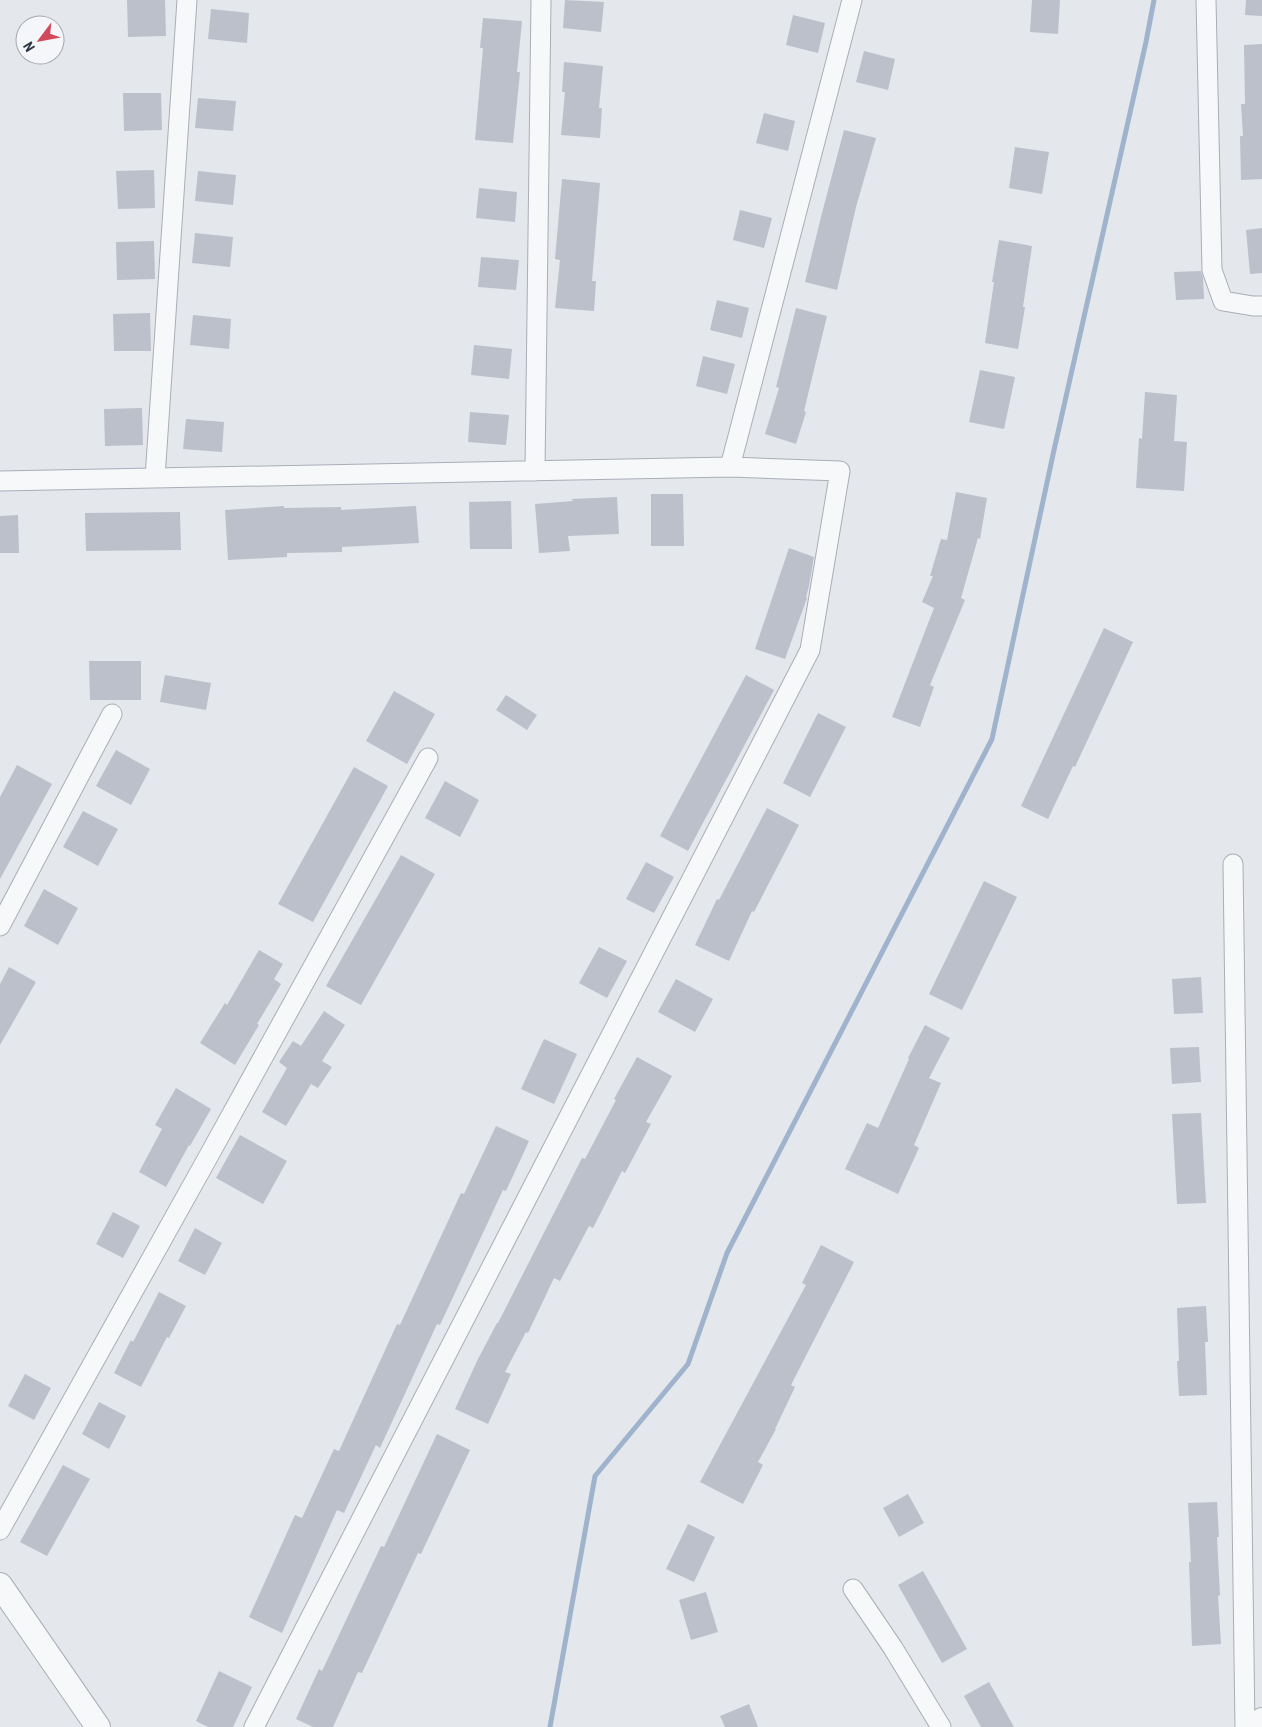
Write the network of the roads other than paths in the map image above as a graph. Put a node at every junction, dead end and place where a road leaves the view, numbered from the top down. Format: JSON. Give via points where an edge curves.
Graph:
{"nodes":[{"id":1,"x":187,"y":0,"type":"edge"},
{"id":2,"x":541,"y":0,"type":"edge"},
{"id":3,"x":852,"y":0,"type":"edge"},
{"id":4,"x":1206,"y":0,"type":"edge"},
{"id":5,"x":1262,"y":306,"type":"edge"},
{"id":6,"x":730,"y":467,"type":"junction"},
{"id":7,"x":535,"y":471,"type":"junction"},
{"id":8,"x":155,"y":478,"type":"junction"},
{"id":9,"x":0,"y":481,"type":"edge"},
{"id":10,"x":112,"y":714,"type":"dead end"},
{"id":11,"x":428,"y":758,"type":"dead end"},
{"id":12,"x":1233,"y":864,"type":"dead end"},
{"id":13,"x":0,"y":926,"type":"edge"},
{"id":14,"x":0,"y":1530,"type":"edge"},
{"id":15,"x":0,"y":1585,"type":"edge"},
{"id":16,"x":853,"y":1589,"type":"dead end"},
{"id":17,"x":1262,"y":1720,"type":"edge"},
{"id":18,"x":98,"y":1727,"type":"edge"},
{"id":19,"x":254,"y":1727,"type":"edge"},
{"id":20,"x":941,"y":1727,"type":"edge"},
{"id":21,"x":1245,"y":1727,"type":"edge"},
{"id":22,"x":1252,"y":1727,"type":"edge"}],
"edges":[{"from":1,"to":8,"type":"street"},
{"from":2,"to":7,"type":"street"},
{"from":3,"to":6,"type":"street"},
{"from":4,"to":5,"type":"street","via":[[1212,270],[1222,302]]},
{"from":6,"to":7,"type":"street"},
{"from":6,"to":19,"type":"street","via":[[840,471],[810,650]]},
{"from":7,"to":8,"type":"street"},
{"from":8,"to":9,"type":"street"},
{"from":10,"to":13,"type":"street"},
{"from":11,"to":14,"type":"street"},
{"from":12,"to":21,"type":"street"},
{"from":15,"to":18,"type":"street"},
{"from":16,"to":20,"type":"street"},
{"from":17,"to":22,"type":"street"}]}
